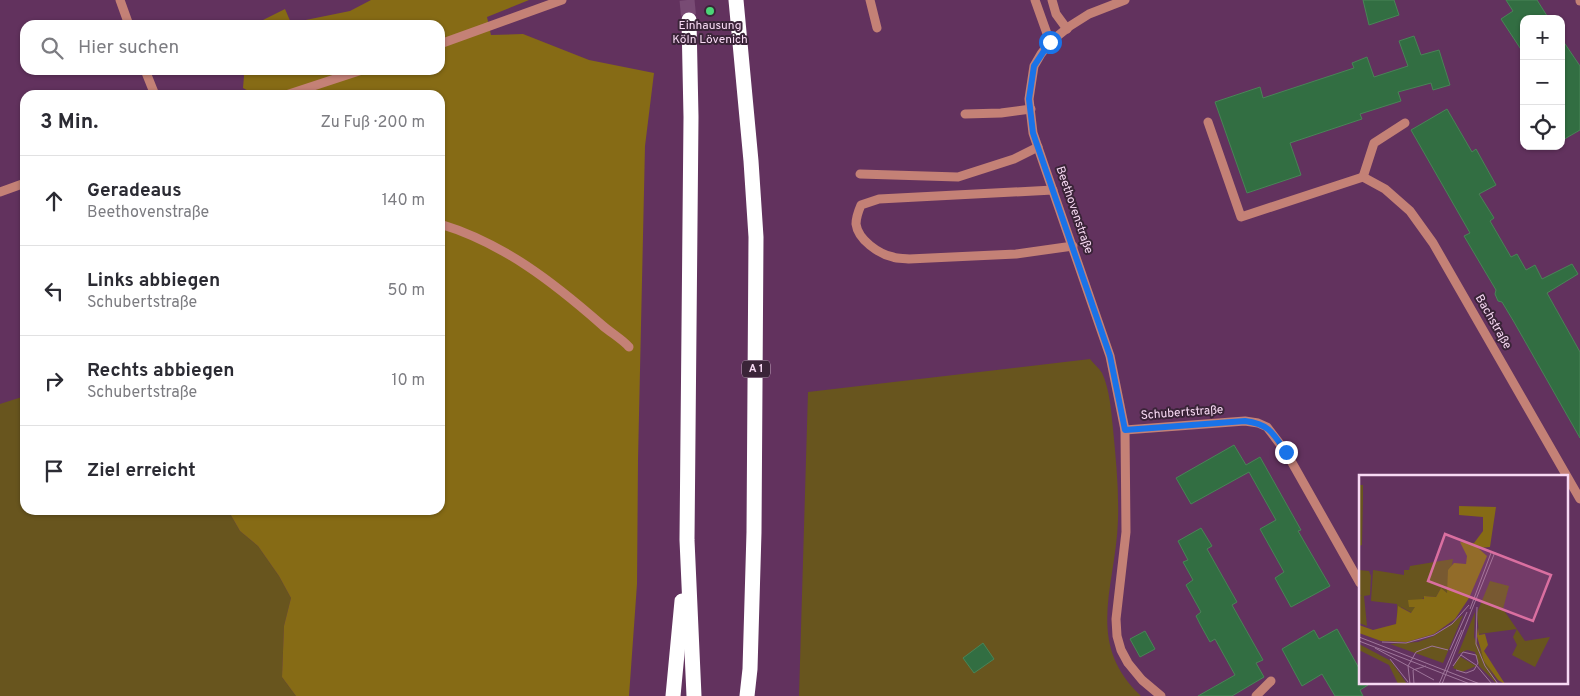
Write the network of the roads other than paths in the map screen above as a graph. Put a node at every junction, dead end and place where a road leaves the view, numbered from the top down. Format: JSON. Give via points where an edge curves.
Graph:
{"nodes":[{"id":1,"x":120,"y":0,"type":"edge"},
{"id":2,"x":562,"y":0,"type":"edge"},
{"id":3,"x":736,"y":0,"type":"edge"},
{"id":4,"x":870,"y":0,"type":"edge"},
{"id":5,"x":1035,"y":0,"type":"edge"},
{"id":6,"x":1052,"y":0,"type":"edge"},
{"id":7,"x":1125,"y":0,"type":"edge"},
{"id":8,"x":1114,"y":2,"type":"edge"},
{"id":9,"x":127,"y":20,"type":"edge"},
{"id":10,"x":689,"y":20,"type":"tunnel mouth"},
{"id":11,"x":876,"y":28,"type":"dead end"},
{"id":12,"x":1067,"y":29,"type":"junction"},
{"id":13,"x":445,"y":42,"type":"edge"},
{"id":14,"x":1050,"y":42,"type":"junction"},
{"id":15,"x":147,"y":75,"type":"edge"},
{"id":16,"x":347,"y":75,"type":"edge"},
{"id":17,"x":153,"y":90,"type":"edge"},
{"id":18,"x":301,"y":90,"type":"edge"},
{"id":19,"x":1031,"y":109,"type":"junction"},
{"id":20,"x":965,"y":114,"type":"dead end"},
{"id":21,"x":1208,"y":122,"type":"dead end"},
{"id":22,"x":1405,"y":123,"type":"dead end"},
{"id":23,"x":1038,"y":147,"type":"junction"},
{"id":24,"x":860,"y":174,"type":"dead end"},
{"id":25,"x":1363,"y":177,"type":"junction"},
{"id":26,"x":20,"y":186,"type":"edge"},
{"id":27,"x":1054,"y":190,"type":"junction"},
{"id":28,"x":0,"y":192,"type":"edge"},
{"id":29,"x":445,"y":226,"type":"edge"},
{"id":30,"x":1073,"y":246,"type":"junction"},
{"id":31,"x":629,"y":347,"type":"dead end"},
{"id":32,"x":1125,"y":430,"type":"junction"},
{"id":33,"x":1566,"y":475,"type":"edge"},
{"id":34,"x":1568,"y":478,"type":"edge"},
{"id":35,"x":1580,"y":499,"type":"edge"},
{"id":36,"x":687,"y":540,"type":"junction"},
{"id":37,"x":1359,"y":581,"type":"edge"},
{"id":38,"x":750,"y":669,"type":"junction"},
{"id":39,"x":1271,"y":681,"type":"dead end"},
{"id":40,"x":673,"y":696,"type":"edge"},
{"id":41,"x":694,"y":696,"type":"edge"},
{"id":42,"x":747,"y":696,"type":"edge"},
{"id":43,"x":755,"y":696,"type":"edge"},
{"id":44,"x":1161,"y":696,"type":"edge"},
{"id":45,"x":1256,"y":696,"type":"edge"}],
"edges":[{"from":1,"to":9,"type":"street"},
{"from":2,"to":13,"type":"street"},
{"from":3,"to":38,"type":"highway","number":"A 1","via":[[756,237]]},
{"from":4,"to":11,"type":"street"},
{"from":5,"to":14,"type":"street"},
{"from":6,"to":12,"type":"street","via":[[1056,14]]},
{"from":7,"to":8,"type":"street","name":"Beethovenstraße"},
{"from":8,"to":12,"type":"street","name":"Beethovenstraße"},
{"from":10,"to":36,"type":"highway"},
{"from":12,"to":14,"type":"street","name":"Beethovenstraße"},
{"from":14,"to":19,"type":"street","name":"Beethovenstraße","via":[[1034,66],[1029,99]]},
{"from":15,"to":17,"type":"street"},
{"from":16,"to":18,"type":"street"},
{"from":19,"to":20,"type":"street"},
{"from":19,"to":23,"type":"street","name":"Beethovenstraße"},
{"from":21,"to":25,"type":"street","via":[[1241,217]]},
{"from":22,"to":25,"type":"street","via":[[1374,143]]},
{"from":23,"to":24,"type":"street","via":[[1014,159],[958,177]]},
{"from":23,"to":27,"type":"street","name":"Beethovenstraße"},
{"from":25,"to":33,"type":"street","name":"Bachstraße","via":[[1386,189],[1410,211],[1433,243]]},
{"from":26,"to":28,"type":"street"},
{"from":27,"to":30,"type":"street","name":"Beethovenstraße"},
{"from":27,"to":30,"type":"street","via":[[874,200],[861,205],[856,226],[864,239],[877,250],[892,257],[909,259],[1016,254]]},
{"from":29,"to":31,"type":"street","via":[[496,246],[515,258],[577,303]]},
{"from":30,"to":32,"type":"street","name":"Beethovenstraße","via":[[1110,356]]},
{"from":32,"to":37,"type":"street","name":"Schubertstraße","via":[[1245,421],[1267,427],[1286,452]]},
{"from":32,"to":44,"type":"street","name":"Beethovenstraße","via":[[1126,532],[1117,636],[1120,650],[1128,663]]},
{"from":34,"to":35,"type":"street","name":"Bachstraße"},
{"from":36,"to":40,"type":"highway"},
{"from":36,"to":41,"type":"highway"},
{"from":38,"to":42,"type":"highway","number":"A 1"},
{"from":38,"to":43,"type":"highway"},
{"from":39,"to":45,"type":"street"}]}
